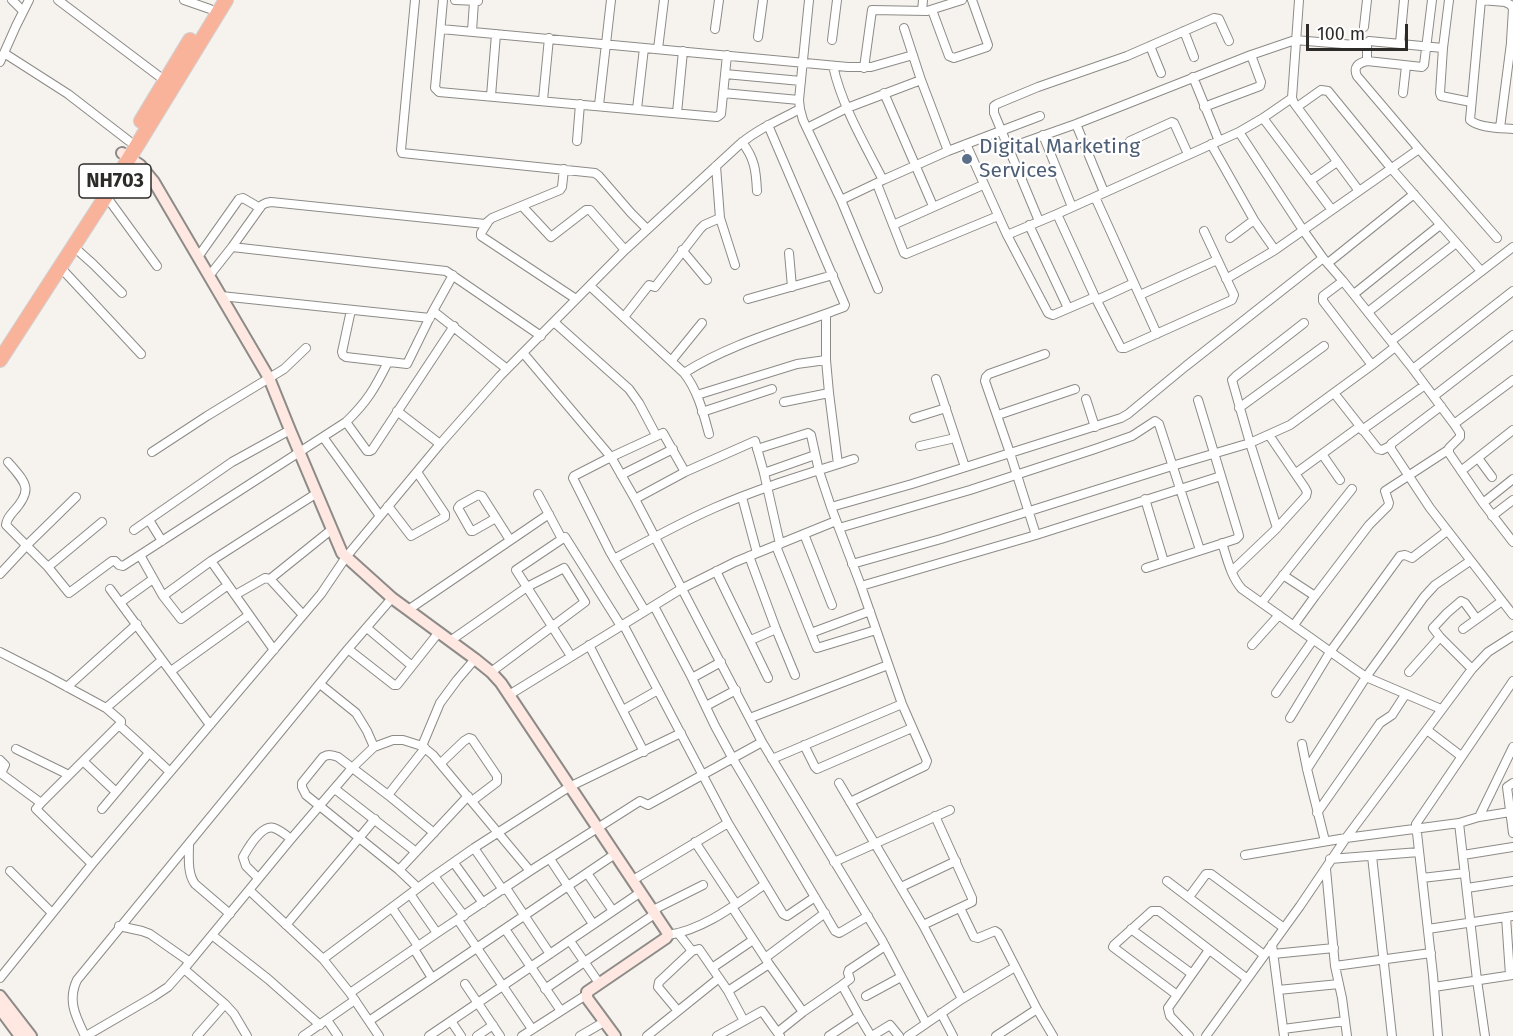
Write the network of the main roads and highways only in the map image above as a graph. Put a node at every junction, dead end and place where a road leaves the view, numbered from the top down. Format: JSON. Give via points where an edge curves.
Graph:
{"nodes":[{"id":1,"x":226,"y":0,"type":"edge"},
{"id":2,"x":213,"y":4,"type":"edge"},
{"id":3,"x":127,"y":150,"type":"junction"},
{"id":4,"x":0,"y":343,"type":"edge"},
{"id":5,"x":0,"y":360,"type":"edge"}],
"edges":[{"from":1,"to":3,"type":"highway","number":"NH703"},
{"from":2,"to":3,"type":"highway","number":"NH703"},
{"from":3,"to":4,"type":"highway","number":"NH703"},
{"from":3,"to":5,"type":"highway","number":"NH703","via":[[106,196]]}]}
